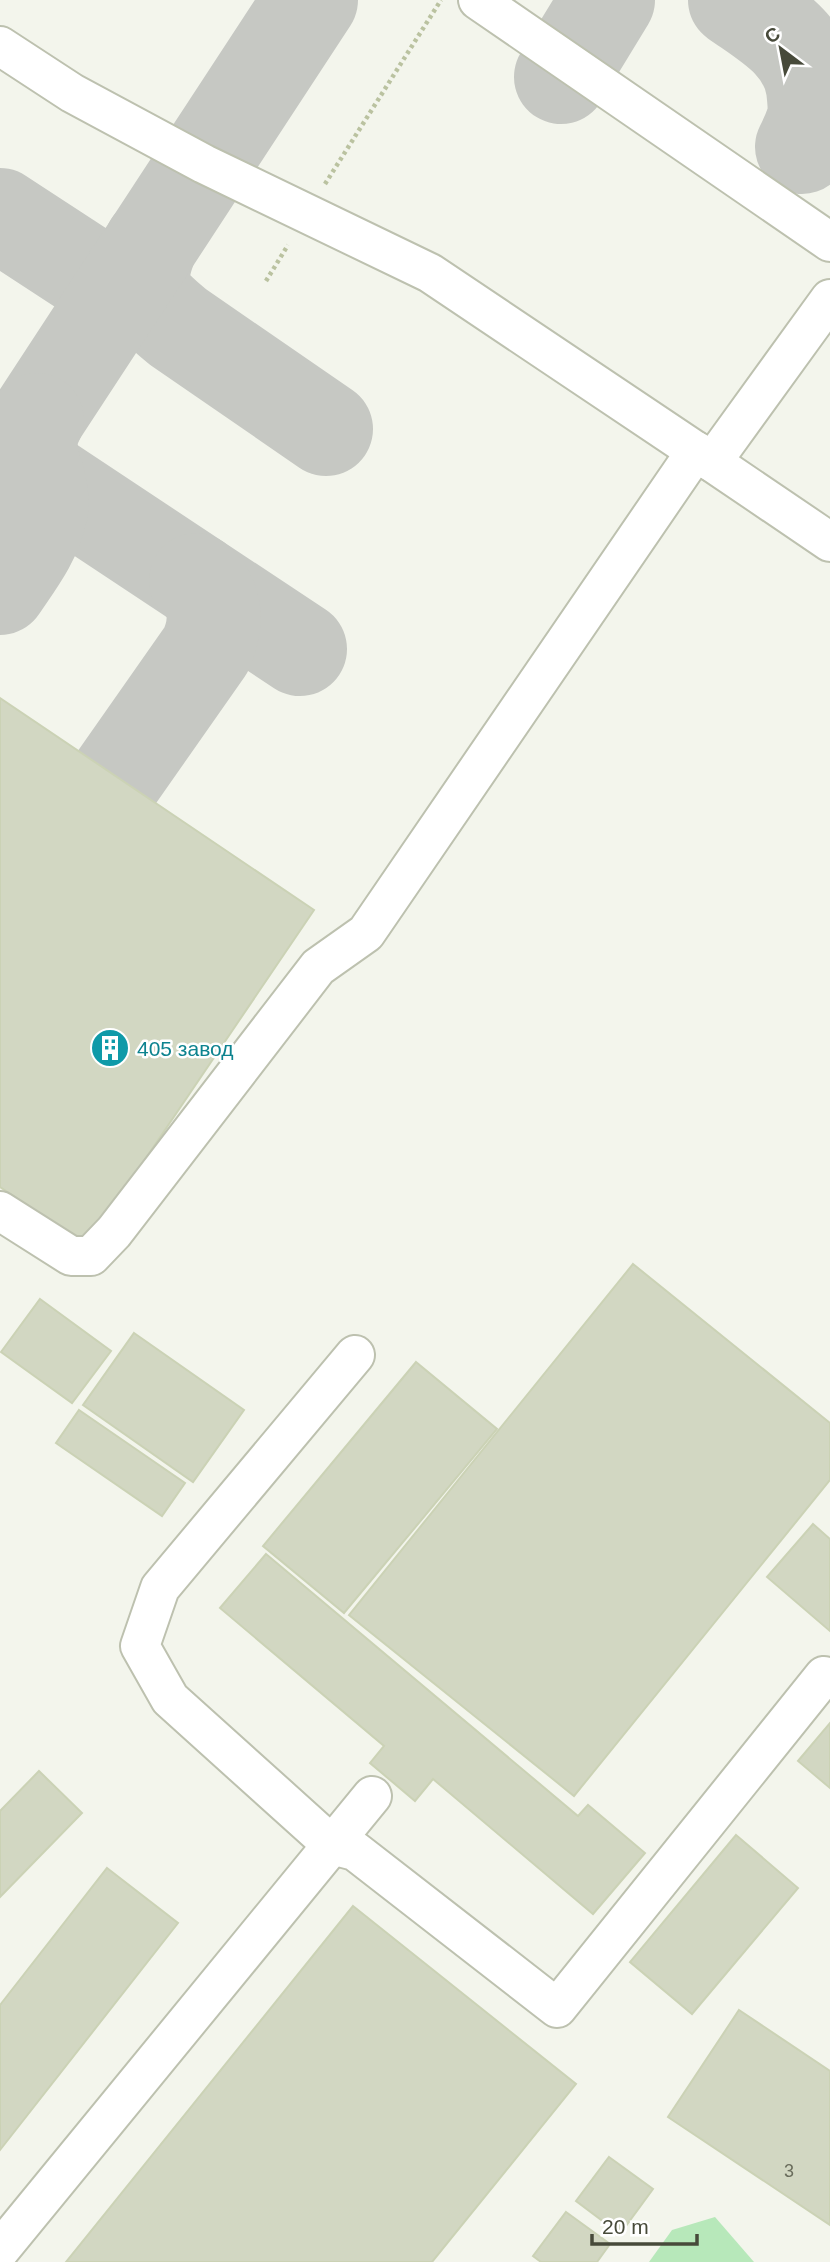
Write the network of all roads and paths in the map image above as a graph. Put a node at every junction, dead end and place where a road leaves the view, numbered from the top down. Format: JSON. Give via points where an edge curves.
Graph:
{"nodes":[{"id":1,"x":441,"y":0,"type":"edge"},
{"id":2,"x":478,"y":0,"type":"edge"},
{"id":3,"x":0,"y":46,"type":"edge"},
{"id":4,"x":307,"y":213,"type":"junction"},
{"id":5,"x":830,"y":242,"type":"edge"},
{"id":6,"x":266,"y":281,"type":"dead end"},
{"id":7,"x":830,"y":299,"type":"edge"},
{"id":8,"x":704,"y":457,"type":"junction"},
{"id":9,"x":830,"y":542,"type":"edge"},
{"id":10,"x":0,"y":1211,"type":"edge"},
{"id":11,"x":355,"y":1355,"type":"dead end"},
{"id":12,"x":824,"y":1676,"type":"dead end"},
{"id":13,"x":372,"y":1796,"type":"dead end"},
{"id":14,"x":332,"y":1845,"type":"junction"},
{"id":15,"x":0,"y":2250,"type":"edge"}],
"edges":[{"from":1,"to":4,"type":"path"},
{"from":2,"to":5,"type":"lane"},
{"from":3,"to":4,"type":"lane","via":[[72,93]]},
{"from":4,"to":6,"type":"path"},
{"from":4,"to":8,"type":"lane","via":[[430,273]]},
{"from":7,"to":8,"type":"lane"},
{"from":8,"to":9,"type":"lane"},
{"from":8,"to":10,"type":"lane","via":[[366,933],[318,967],[114,1232],[91,1256],[71,1256]]},
{"from":11,"to":14,"type":"lane","via":[[160,1588],[140,1646],[170,1699]]},
{"from":12,"to":14,"type":"lane","via":[[557,2008],[355,1851]]},
{"from":13,"to":14,"type":"lane"},
{"from":14,"to":15,"type":"lane"}]}
